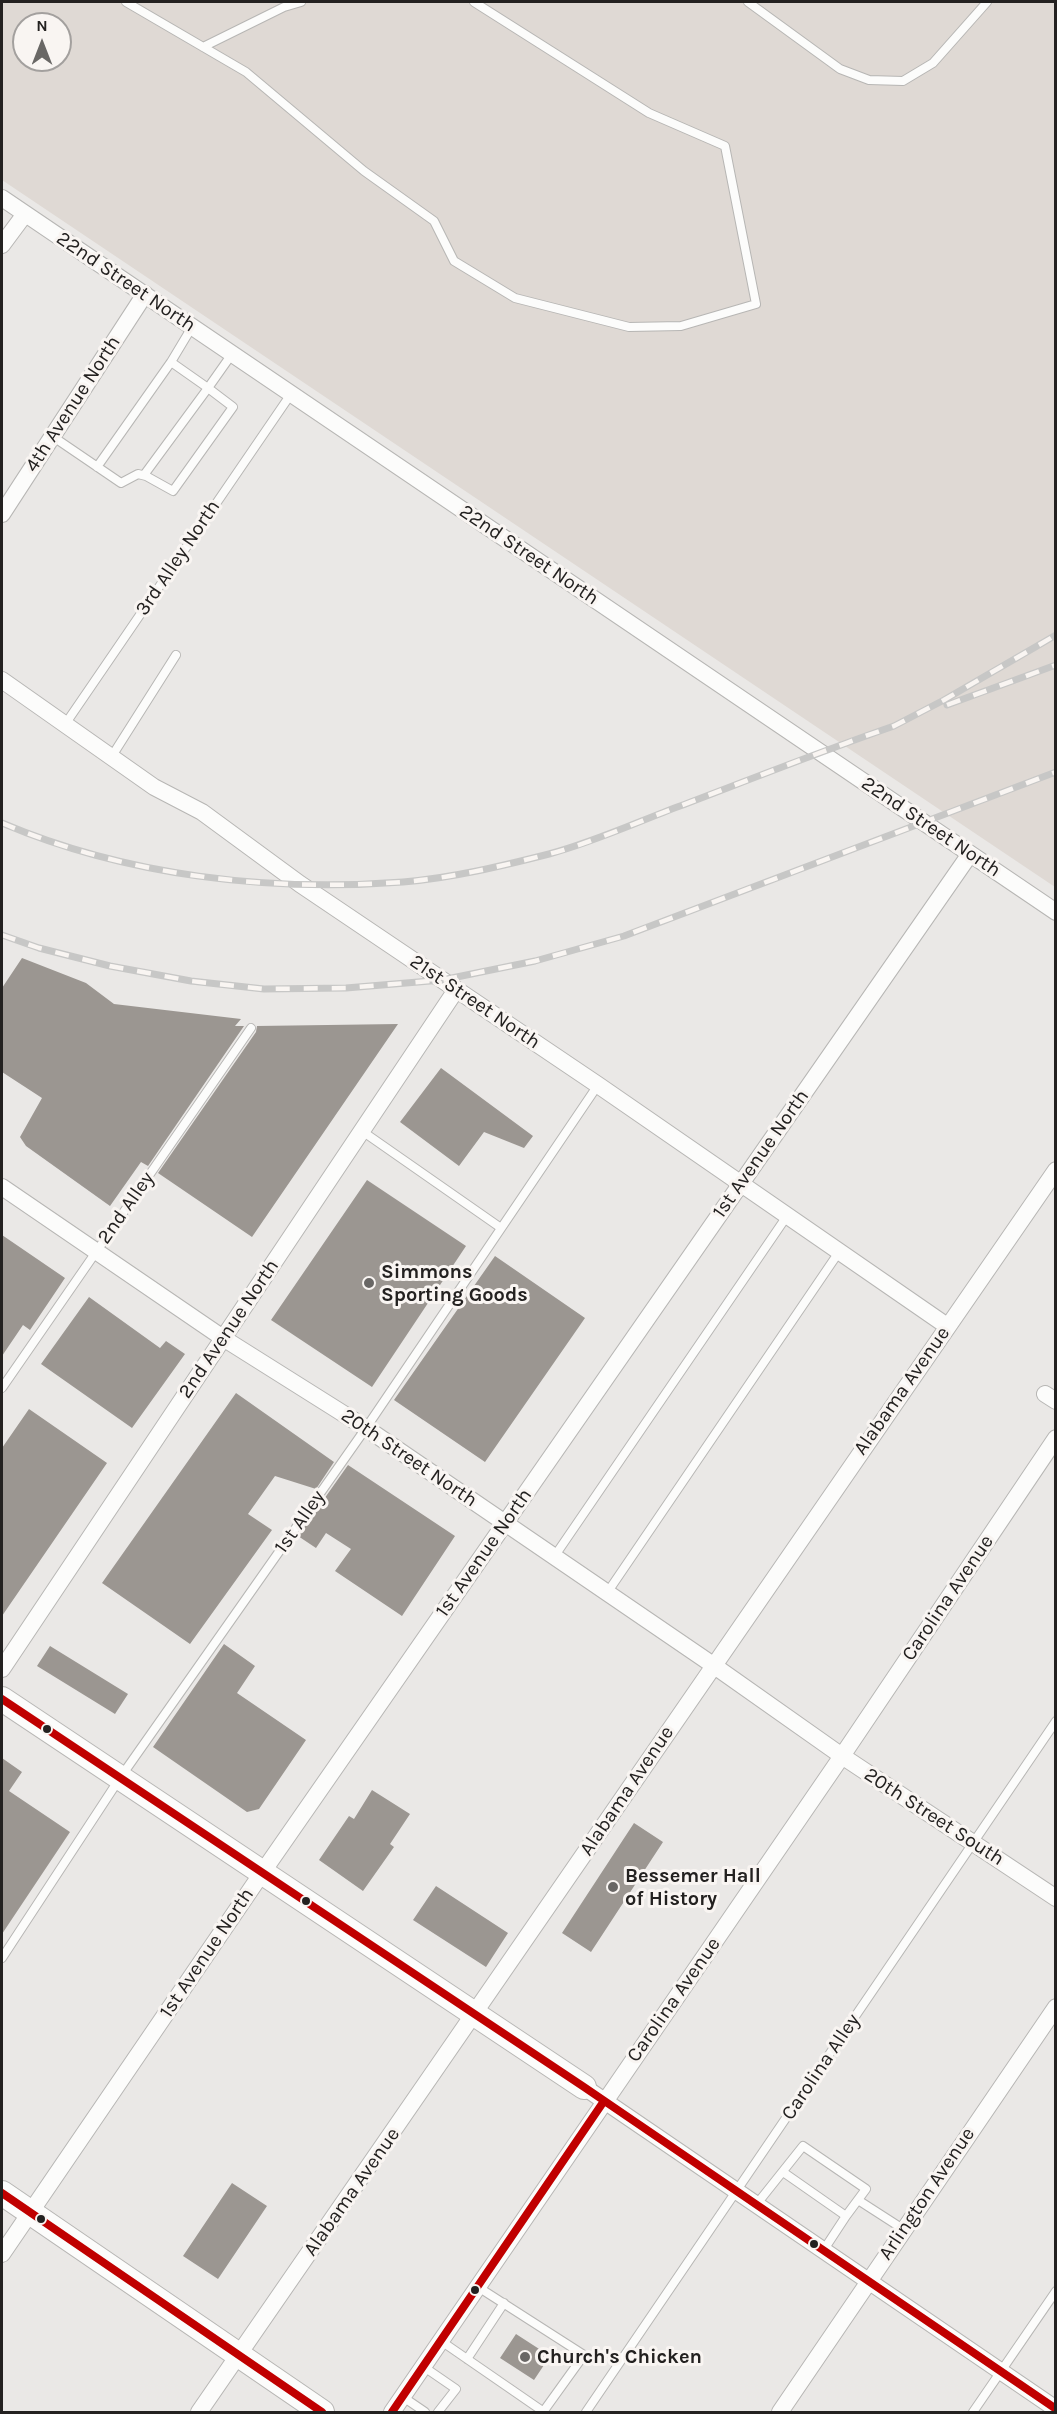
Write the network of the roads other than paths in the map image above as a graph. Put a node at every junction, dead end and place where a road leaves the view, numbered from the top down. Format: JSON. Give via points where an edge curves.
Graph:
{"nodes":[{"id":1,"x":126,"y":2,"type":"edge"},
{"id":2,"x":301,"y":2,"type":"edge"},
{"id":3,"x":474,"y":2,"type":"edge"},
{"id":4,"x":748,"y":2,"type":"edge"},
{"id":5,"x":987,"y":2,"type":"edge"},
{"id":6,"x":203,"y":47,"type":"junction"},
{"id":7,"x":2,"y":198,"type":"edge"},
{"id":8,"x":25,"y":214,"type":"junction"},
{"id":9,"x":2,"y":244,"type":"edge"},
{"id":10,"x":145,"y":294,"type":"junction"},
{"id":11,"x":192,"y":327,"type":"junction"},
{"id":12,"x":231,"y":354,"type":"junction"},
{"id":13,"x":171,"y":362,"type":"junction"},
{"id":14,"x":208,"y":388,"type":"junction"},
{"id":15,"x":291,"y":394,"type":"junction"},
{"id":16,"x":52,"y":436,"type":"junction"},
{"id":17,"x":97,"y":467,"type":"junction"},
{"id":18,"x":144,"y":475,"type":"junction"},
{"id":19,"x":2,"y":514,"type":"edge"},
{"id":20,"x":176,"y":655,"type":"dead end"},
{"id":21,"x":2,"y":680,"type":"edge"},
{"id":22,"x":66,"y":723,"type":"junction"},
{"id":23,"x":112,"y":756,"type":"junction"},
{"id":24,"x":970,"y":854,"type":"junction"},
{"id":25,"x":1056,"y":912,"type":"edge"},
{"id":26,"x":456,"y":990,"type":"junction"},
{"id":27,"x":251,"y":1028,"type":"dead end"},
{"id":28,"x":598,"y":1085,"type":"junction"},
{"id":29,"x":362,"y":1131,"type":"junction"},
{"id":30,"x":1056,"y":1170,"type":"edge"},
{"id":31,"x":740,"y":1184,"type":"junction"},
{"id":32,"x":2,"y":1187,"type":"edge"},
{"id":33,"x":787,"y":1216,"type":"junction"},
{"id":34,"x":501,"y":1228,"type":"junction"},
{"id":35,"x":96,"y":1251,"type":"junction"},
{"id":36,"x":839,"y":1252,"type":"junction"},
{"id":37,"x":947,"y":1326,"type":"junction"},
{"id":38,"x":223,"y":1338,"type":"junction"},
{"id":39,"x":2,"y":1388,"type":"edge"},
{"id":40,"x":366,"y":1428,"type":"junction"},
{"id":41,"x":1056,"y":1438,"type":"edge"},
{"id":42,"x":504,"y":1524,"type":"junction"},
{"id":43,"x":554,"y":1558,"type":"junction"},
{"id":44,"x":607,"y":1593,"type":"junction"},
{"id":45,"x":713,"y":1665,"type":"junction"},
{"id":46,"x":2,"y":1669,"type":"edge"},
{"id":47,"x":2,"y":1699,"type":"edge"},
{"id":48,"x":1056,"y":1721,"type":"edge"},
{"id":49,"x":812,"y":1735,"type":"joint"},
{"id":50,"x":842,"y":1756,"type":"junction"},
{"id":51,"x":120,"y":1778,"type":"junction"},
{"id":52,"x":973,"y":1842,"type":"junction"},
{"id":53,"x":261,"y":1873,"type":"junction"},
{"id":54,"x":1056,"y":1898,"type":"edge"},
{"id":55,"x":2,"y":1958,"type":"edge"},
{"id":56,"x":1056,"y":2007,"type":"edge"},
{"id":57,"x":475,"y":2015,"type":"junction"},
{"id":58,"x":584,"y":2087,"type":"joint"},
{"id":59,"x":604,"y":2101,"type":"junction"},
{"id":60,"x":783,"y":2172,"type":"junction"},
{"id":61,"x":736,"y":2192,"type":"junction"},
{"id":62,"x":2,"y":2193,"type":"edge"},
{"id":63,"x":858,"y":2200,"type":"junction"},
{"id":64,"x":756,"y":2205,"type":"junction"},
{"id":65,"x":31,"y":2212,"type":"junction"},
{"id":66,"x":846,"y":2216,"type":"junction"},
{"id":67,"x":903,"y":2229,"type":"junction"},
{"id":68,"x":823,"y":2251,"type":"junction"},
{"id":69,"x":2,"y":2254,"type":"edge"},
{"id":70,"x":868,"y":2282,"type":"junction"},
{"id":71,"x":478,"y":2287,"type":"junction"},
{"id":72,"x":1056,"y":2291,"type":"edge"},
{"id":73,"x":504,"y":2303,"type":"junction"},
{"id":74,"x":441,"y":2341,"type":"junction"},
{"id":75,"x":239,"y":2355,"type":"junction"},
{"id":76,"x":467,"y":2359,"type":"junction"},
{"id":77,"x":424,"y":2367,"type":"junction"},
{"id":78,"x":1001,"y":2372,"type":"junction"},
{"id":79,"x":403,"y":2397,"type":"junction"},
{"id":80,"x":1056,"y":2409,"type":"edge"},
{"id":81,"x":199,"y":2412,"type":"edge"},
{"id":82,"x":322,"y":2412,"type":"edge"},
{"id":83,"x":392,"y":2412,"type":"edge"},
{"id":84,"x":425,"y":2412,"type":"edge"},
{"id":85,"x":438,"y":2412,"type":"edge"},
{"id":86,"x":544,"y":2412,"type":"edge"},
{"id":87,"x":586,"y":2412,"type":"edge"},
{"id":88,"x":780,"y":2412,"type":"edge"},
{"id":89,"x":973,"y":2412,"type":"edge"}],
"edges":[{"from":1,"to":6,"type":"lane"},
{"from":2,"to":6,"type":"lane"},
{"from":3,"to":6,"type":"lane","via":[[650,113],[725,146],[756,304],[681,326],[628,327],[514,298],[454,261],[434,221],[364,171],[246,72]]},
{"from":4,"to":5,"type":"lane","via":[[840,69],[869,80],[903,81],[933,63]]},
{"from":7,"to":8,"type":"street","name":"22nd Street North"},
{"from":8,"to":9,"type":"street"},
{"from":8,"to":10,"type":"street","name":"22nd Street North"},
{"from":10,"to":11,"type":"street","name":"22nd Street North"},
{"from":10,"to":16,"type":"street","name":"4th Avenue North"},
{"from":11,"to":12,"type":"street","name":"22nd Street North"},
{"from":11,"to":13,"type":"lane"},
{"from":12,"to":14,"type":"lane"},
{"from":12,"to":15,"type":"street","name":"22nd Street North"},
{"from":13,"to":14,"type":"lane"},
{"from":13,"to":17,"type":"lane"},
{"from":14,"to":18,"type":"lane"},
{"from":14,"to":18,"type":"lane","via":[[233,406],[173,491]]},
{"from":15,"to":22,"type":"lane","name":"3rd Alley North"},
{"from":15,"to":24,"type":"street","name":"22nd Street North"},
{"from":16,"to":17,"type":"lane"},
{"from":16,"to":19,"type":"street","name":"4th Avenue North"},
{"from":17,"to":18,"type":"lane","via":[[121,483]]},
{"from":20,"to":23,"type":"lane"},
{"from":21,"to":22,"type":"street","name":"21st Street North"},
{"from":22,"to":23,"type":"street","name":"21st Street North"},
{"from":23,"to":26,"type":"street","name":"21st Street North","via":[[154,787],[202,812]]},
{"from":24,"to":25,"type":"street","name":"22nd Street North"},
{"from":24,"to":31,"type":"street","name":"1st Avenue North"},
{"from":26,"to":28,"type":"street","name":"21st Street North"},
{"from":26,"to":29,"type":"street","name":"2nd Avenue North"},
{"from":27,"to":35,"type":"lane","name":"2nd Alley"},
{"from":28,"to":31,"type":"street","name":"21st Street North"},
{"from":28,"to":34,"type":"lane","name":"1st Alley"},
{"from":29,"to":34,"type":"lane"},
{"from":29,"to":38,"type":"street","name":"2nd Avenue North"},
{"from":30,"to":37,"type":"street","name":"Alabama Avenue"},
{"from":31,"to":33,"type":"street","name":"21st Street North"},
{"from":31,"to":42,"type":"street","name":"1st Avenue North"},
{"from":32,"to":35,"type":"street","name":"20th Street North"},
{"from":33,"to":36,"type":"street","name":"21st Street North"},
{"from":33,"to":43,"type":"lane"},
{"from":34,"to":40,"type":"lane","name":"1st Alley"},
{"from":35,"to":38,"type":"street","name":"20th Street North"},
{"from":35,"to":39,"type":"lane","name":"2nd Alley"},
{"from":36,"to":37,"type":"street","name":"21st Street North"},
{"from":36,"to":44,"type":"lane"},
{"from":37,"to":45,"type":"street","name":"Alabama Avenue"},
{"from":38,"to":40,"type":"street","name":"20th Street North"},
{"from":38,"to":46,"type":"street","name":"2nd Avenue North"},
{"from":40,"to":42,"type":"street","name":"20th Street North"},
{"from":40,"to":51,"type":"lane","name":"1st Alley"},
{"from":41,"to":50,"type":"street","name":"Carolina Avenue"},
{"from":42,"to":43,"type":"street","name":"20th Street North"},
{"from":42,"to":53,"type":"street","name":"1st Avenue North"},
{"from":43,"to":44,"type":"street","name":"20th Street North"},
{"from":44,"to":45,"type":"street","name":"20th Street North"},
{"from":45,"to":49,"type":"street","name":"20th Street North"},
{"from":45,"to":57,"type":"street","name":"Alabama Avenue"},
{"from":47,"to":51,"type":"street"},
{"from":48,"to":52,"type":"lane","name":"Carolina Alley"},
{"from":49,"to":50,"type":"street","name":"20th Street South"},
{"from":50,"to":52,"type":"street","name":"20th Street South"},
{"from":50,"to":59,"type":"street","name":"Carolina Avenue"},
{"from":51,"to":53,"type":"street"},
{"from":51,"to":55,"type":"lane","name":"1st Alley"},
{"from":52,"to":54,"type":"street","name":"20th Street South"},
{"from":52,"to":61,"type":"lane","name":"Carolina Alley"},
{"from":53,"to":57,"type":"street"},
{"from":53,"to":65,"type":"street","name":"1st Avenue North"},
{"from":56,"to":67,"type":"street","name":"Arlington Avenue"},
{"from":57,"to":58,"type":"street"},
{"from":57,"to":75,"type":"street","name":"Alabama Avenue"},
{"from":58,"to":59,"type":"street"},
{"from":59,"to":61,"type":"street"},
{"from":59,"to":71,"type":"street","name":"Carolina Avenue"},
{"from":60,"to":63,"type":"lane","via":[[803,2146],[866,2189]]},
{"from":60,"to":64,"type":"lane"},
{"from":60,"to":66,"type":"lane"},
{"from":61,"to":64,"type":"street"},
{"from":61,"to":87,"type":"lane","name":"Carolina Alley"},
{"from":62,"to":65,"type":"street"},
{"from":63,"to":66,"type":"lane"},
{"from":63,"to":67,"type":"lane"},
{"from":64,"to":68,"type":"street"},
{"from":65,"to":69,"type":"street","name":"1st Avenue North"},
{"from":65,"to":75,"type":"street"},
{"from":66,"to":68,"type":"lane"},
{"from":67,"to":70,"type":"street","name":"Arlington Avenue"},
{"from":68,"to":70,"type":"street"},
{"from":70,"to":78,"type":"street"},
{"from":70,"to":88,"type":"street","name":"Arlington Avenue"},
{"from":71,"to":73,"type":"lane"},
{"from":71,"to":74,"type":"street","name":"Carolina Avenue"},
{"from":72,"to":78,"type":"lane"},
{"from":73,"to":76,"type":"lane"},
{"from":73,"to":86,"type":"lane","via":[[584,2355]]},
{"from":74,"to":76,"type":"lane"},
{"from":74,"to":77,"type":"street","name":"Carolina Avenue"},
{"from":75,"to":81,"type":"street","name":"Alabama Avenue"},
{"from":75,"to":82,"type":"street"},
{"from":76,"to":86,"type":"lane"},
{"from":77,"to":79,"type":"street","name":"Carolina Avenue"},
{"from":77,"to":85,"type":"lane","via":[[456,2389]]},
{"from":78,"to":80,"type":"street"},
{"from":78,"to":89,"type":"lane"},
{"from":79,"to":83,"type":"street","name":"Carolina Avenue"},
{"from":79,"to":84,"type":"lane"}]}
